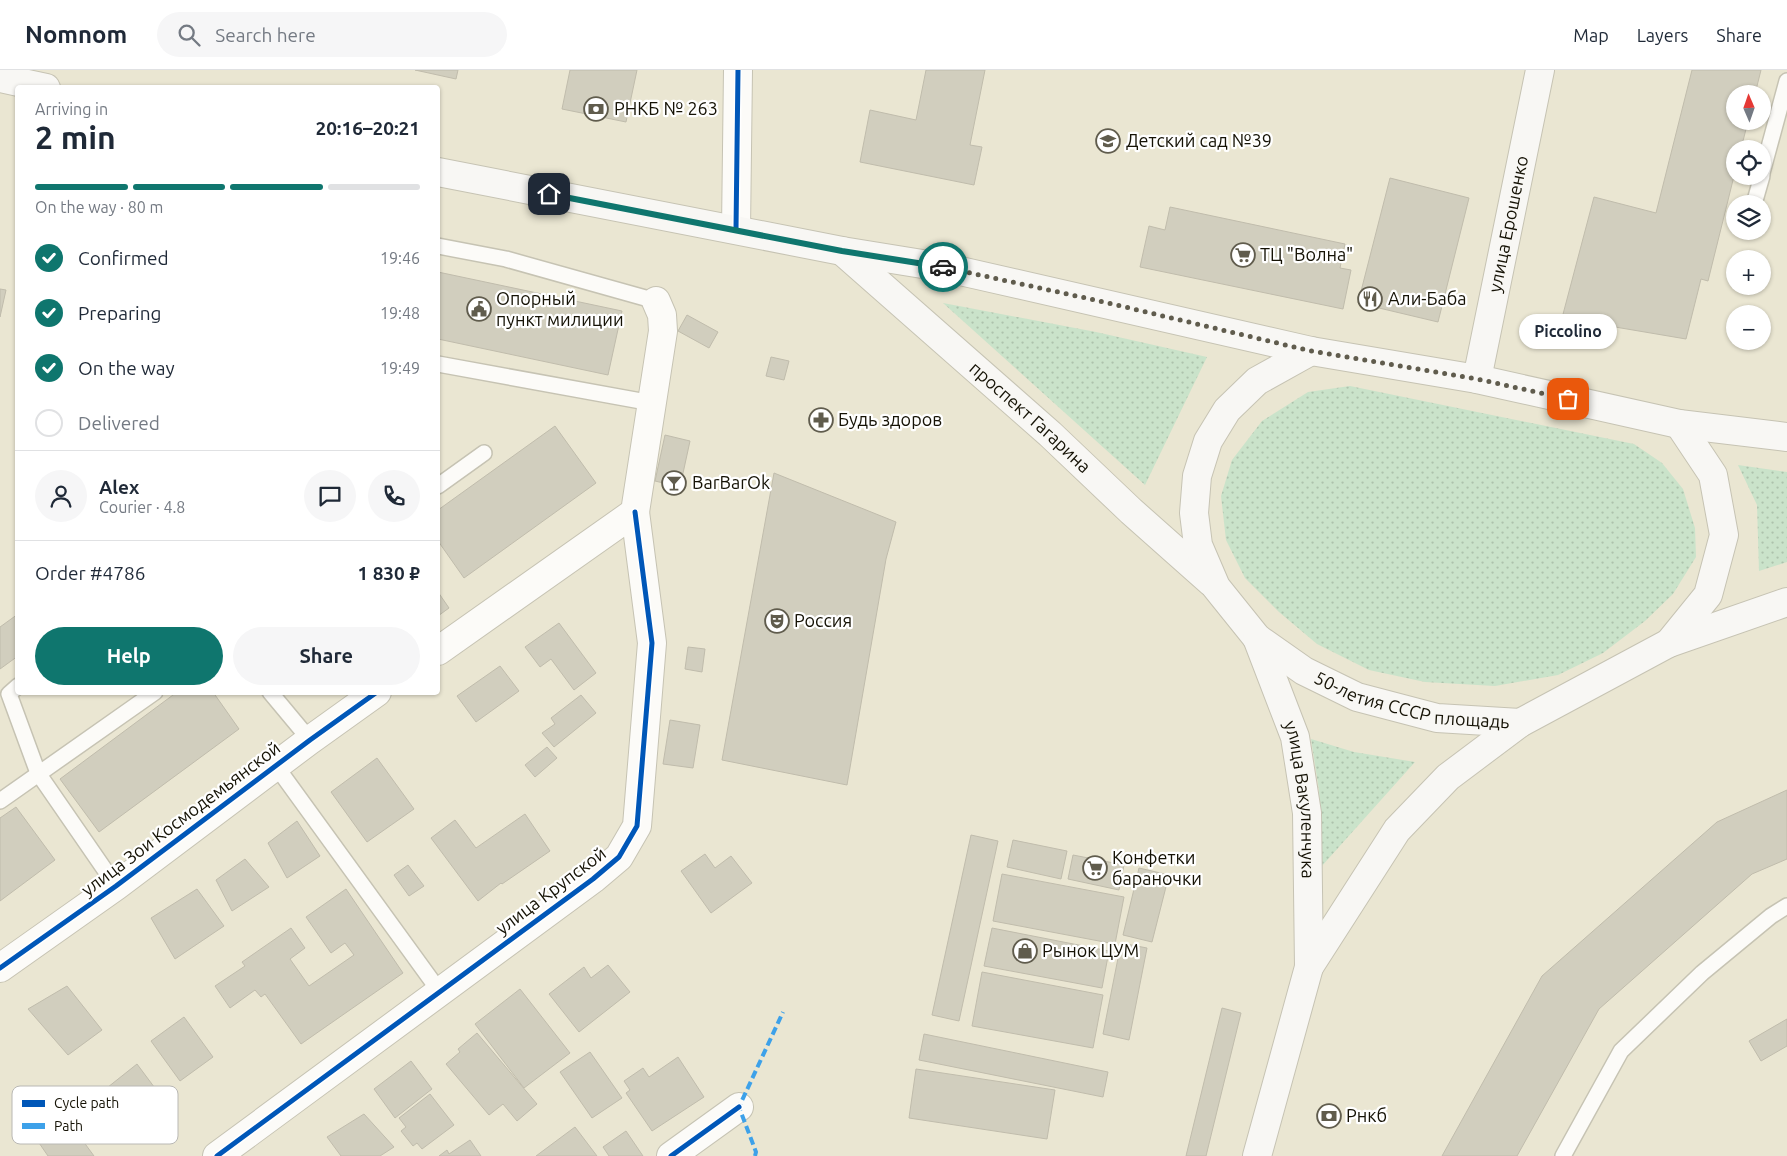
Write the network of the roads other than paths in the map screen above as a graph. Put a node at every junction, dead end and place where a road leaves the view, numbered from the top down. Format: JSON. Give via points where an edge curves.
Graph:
{"nodes":[{"id":1,"x":738,"y":70,"type":"edge"},
{"id":2,"x":1540,"y":70,"type":"edge"},
{"id":3,"x":0,"y":78,"type":"edge"},
{"id":4,"x":1787,"y":81,"type":"edge"},
{"id":5,"x":32,"y":85,"type":"edge"},
{"id":6,"x":1771,"y":141,"type":"edge"},
{"id":7,"x":440,"y":172,"type":"edge"},
{"id":8,"x":736,"y":229,"type":"junction"},
{"id":9,"x":440,"y":246,"type":"edge"},
{"id":10,"x":842,"y":251,"type":"junction"},
{"id":11,"x":656,"y":301,"type":"joint"},
{"id":12,"x":1311,"y":351,"type":"junction"},
{"id":13,"x":440,"y":364,"type":"edge"},
{"id":14,"x":1477,"y":379,"type":"junction"},
{"id":15,"x":652,"y":403,"type":"junction"},
{"id":16,"x":1679,"y":424,"type":"junction"},
{"id":17,"x":1787,"y":437,"type":"edge"},
{"id":18,"x":484,"y":453,"type":"dead end"},
{"id":19,"x":440,"y":485,"type":"edge"},
{"id":20,"x":635,"y":512,"type":"junction"},
{"id":21,"x":1216,"y":587,"type":"junction"},
{"id":22,"x":1787,"y":602,"type":"edge"},
{"id":23,"x":1257,"y":638,"type":"junction"},
{"id":24,"x":1669,"y":643,"type":"junction"},
{"id":25,"x":440,"y":649,"type":"edge"},
{"id":26,"x":15,"y":689,"type":"edge"},
{"id":27,"x":151,"y":695,"type":"edge"},
{"id":28,"x":272,"y":695,"type":"edge"},
{"id":29,"x":373,"y":695,"type":"edge"},
{"id":30,"x":1520,"y":724,"type":"junction"},
{"id":31,"x":310,"y":740,"type":"junction"},
{"id":32,"x":276,"y":766,"type":"junction"},
{"id":33,"x":38,"y":773,"type":"junction"},
{"id":34,"x":0,"y":801,"type":"edge"},
{"id":35,"x":116,"y":886,"type":"junction"},
{"id":36,"x":1787,"y":906,"type":"edge"},
{"id":37,"x":1309,"y":967,"type":"junction"},
{"id":38,"x":0,"y":968,"type":"edge"},
{"id":39,"x":440,"y":992,"type":"junction"},
{"id":40,"x":740,"y":1107,"type":"dead end"},
{"id":41,"x":217,"y":1156,"type":"edge"},
{"id":42,"x":671,"y":1156,"type":"edge"},
{"id":43,"x":1257,"y":1156,"type":"edge"},
{"id":44,"x":1563,"y":1156,"type":"edge"}],
"edges":[{"from":1,"to":8,"type":"street"},
{"from":2,"to":14,"type":"main road","name":"улица Ерошенко"},
{"from":3,"to":5,"type":"main road"},
{"from":4,"to":6,"type":"lane"},
{"from":7,"to":8,"type":"main road","name":"проспект Гагарина"},
{"from":8,"to":10,"type":"main road","name":"проспект Гагарина"},
{"from":9,"to":11,"type":"lane","via":[[506,259]]},
{"from":10,"to":12,"type":"main road","name":"проспект Гагарина","via":[[947,268]]},
{"from":10,"to":21,"type":"main road","name":"проспект Гагарина","via":[[1050,434]]},
{"from":11,"to":15,"type":"street","via":[[663,331]]},
{"from":12,"to":14,"type":"main road"},
{"from":12,"to":21,"type":"main road","name":"50-летия СССР площадь","via":[[1257,381],[1227,410],[1208,440],[1197,476],[1194,513],[1198,546]]},
{"from":13,"to":15,"type":"lane"},
{"from":14,"to":16,"type":"main road"},
{"from":15,"to":20,"type":"street"},
{"from":16,"to":17,"type":"main road"},
{"from":16,"to":24,"type":"main road","name":"50-летия СССР площадь","via":[[1713,475],[1724,535],[1708,595]]},
{"from":18,"to":19,"type":"lane"},
{"from":20,"to":25,"type":"street"},
{"from":20,"to":39,"type":"street","name":"улица Крупской","via":[[652,643],[637,826],[620,857]]},
{"from":21,"to":23,"type":"main road","name":"50-летия СССР площадь"},
{"from":22,"to":24,"type":"main road"},
{"from":23,"to":30,"type":"main road","name":"50-летия СССР площадь","via":[[1304,671],[1357,697],[1437,718]]},
{"from":23,"to":37,"type":"main road","name":"улица Вакуленчука","via":[[1295,737],[1307,814]]},
{"from":24,"to":30,"type":"main road","name":"50-летия СССР площадь"},
{"from":26,"to":33,"type":"lane","via":[[9,694]]},
{"from":27,"to":33,"type":"lane"},
{"from":28,"to":31,"type":"lane"},
{"from":29,"to":31,"type":"street","name":"улица Зои Космодемьянской"},
{"from":30,"to":37,"type":"main road","name":"улица Вакуленчука","via":[[1448,777],[1397,830]]},
{"from":31,"to":32,"type":"street","name":"улица Зои Космодемьянской"},
{"from":32,"to":35,"type":"street","name":"улица Зои Космодемьянской"},
{"from":32,"to":39,"type":"lane"},
{"from":33,"to":34,"type":"lane"},
{"from":33,"to":35,"type":"lane"},
{"from":35,"to":38,"type":"street","name":"улица Зои Космодемьянской"},
{"from":36,"to":44,"type":"lane","via":[[1702,973],[1621,1051]]},
{"from":37,"to":43,"type":"main road","name":"улица Вакуленчука"},
{"from":39,"to":41,"type":"street","name":"улица Крупской"},
{"from":40,"to":42,"type":"street"}]}
